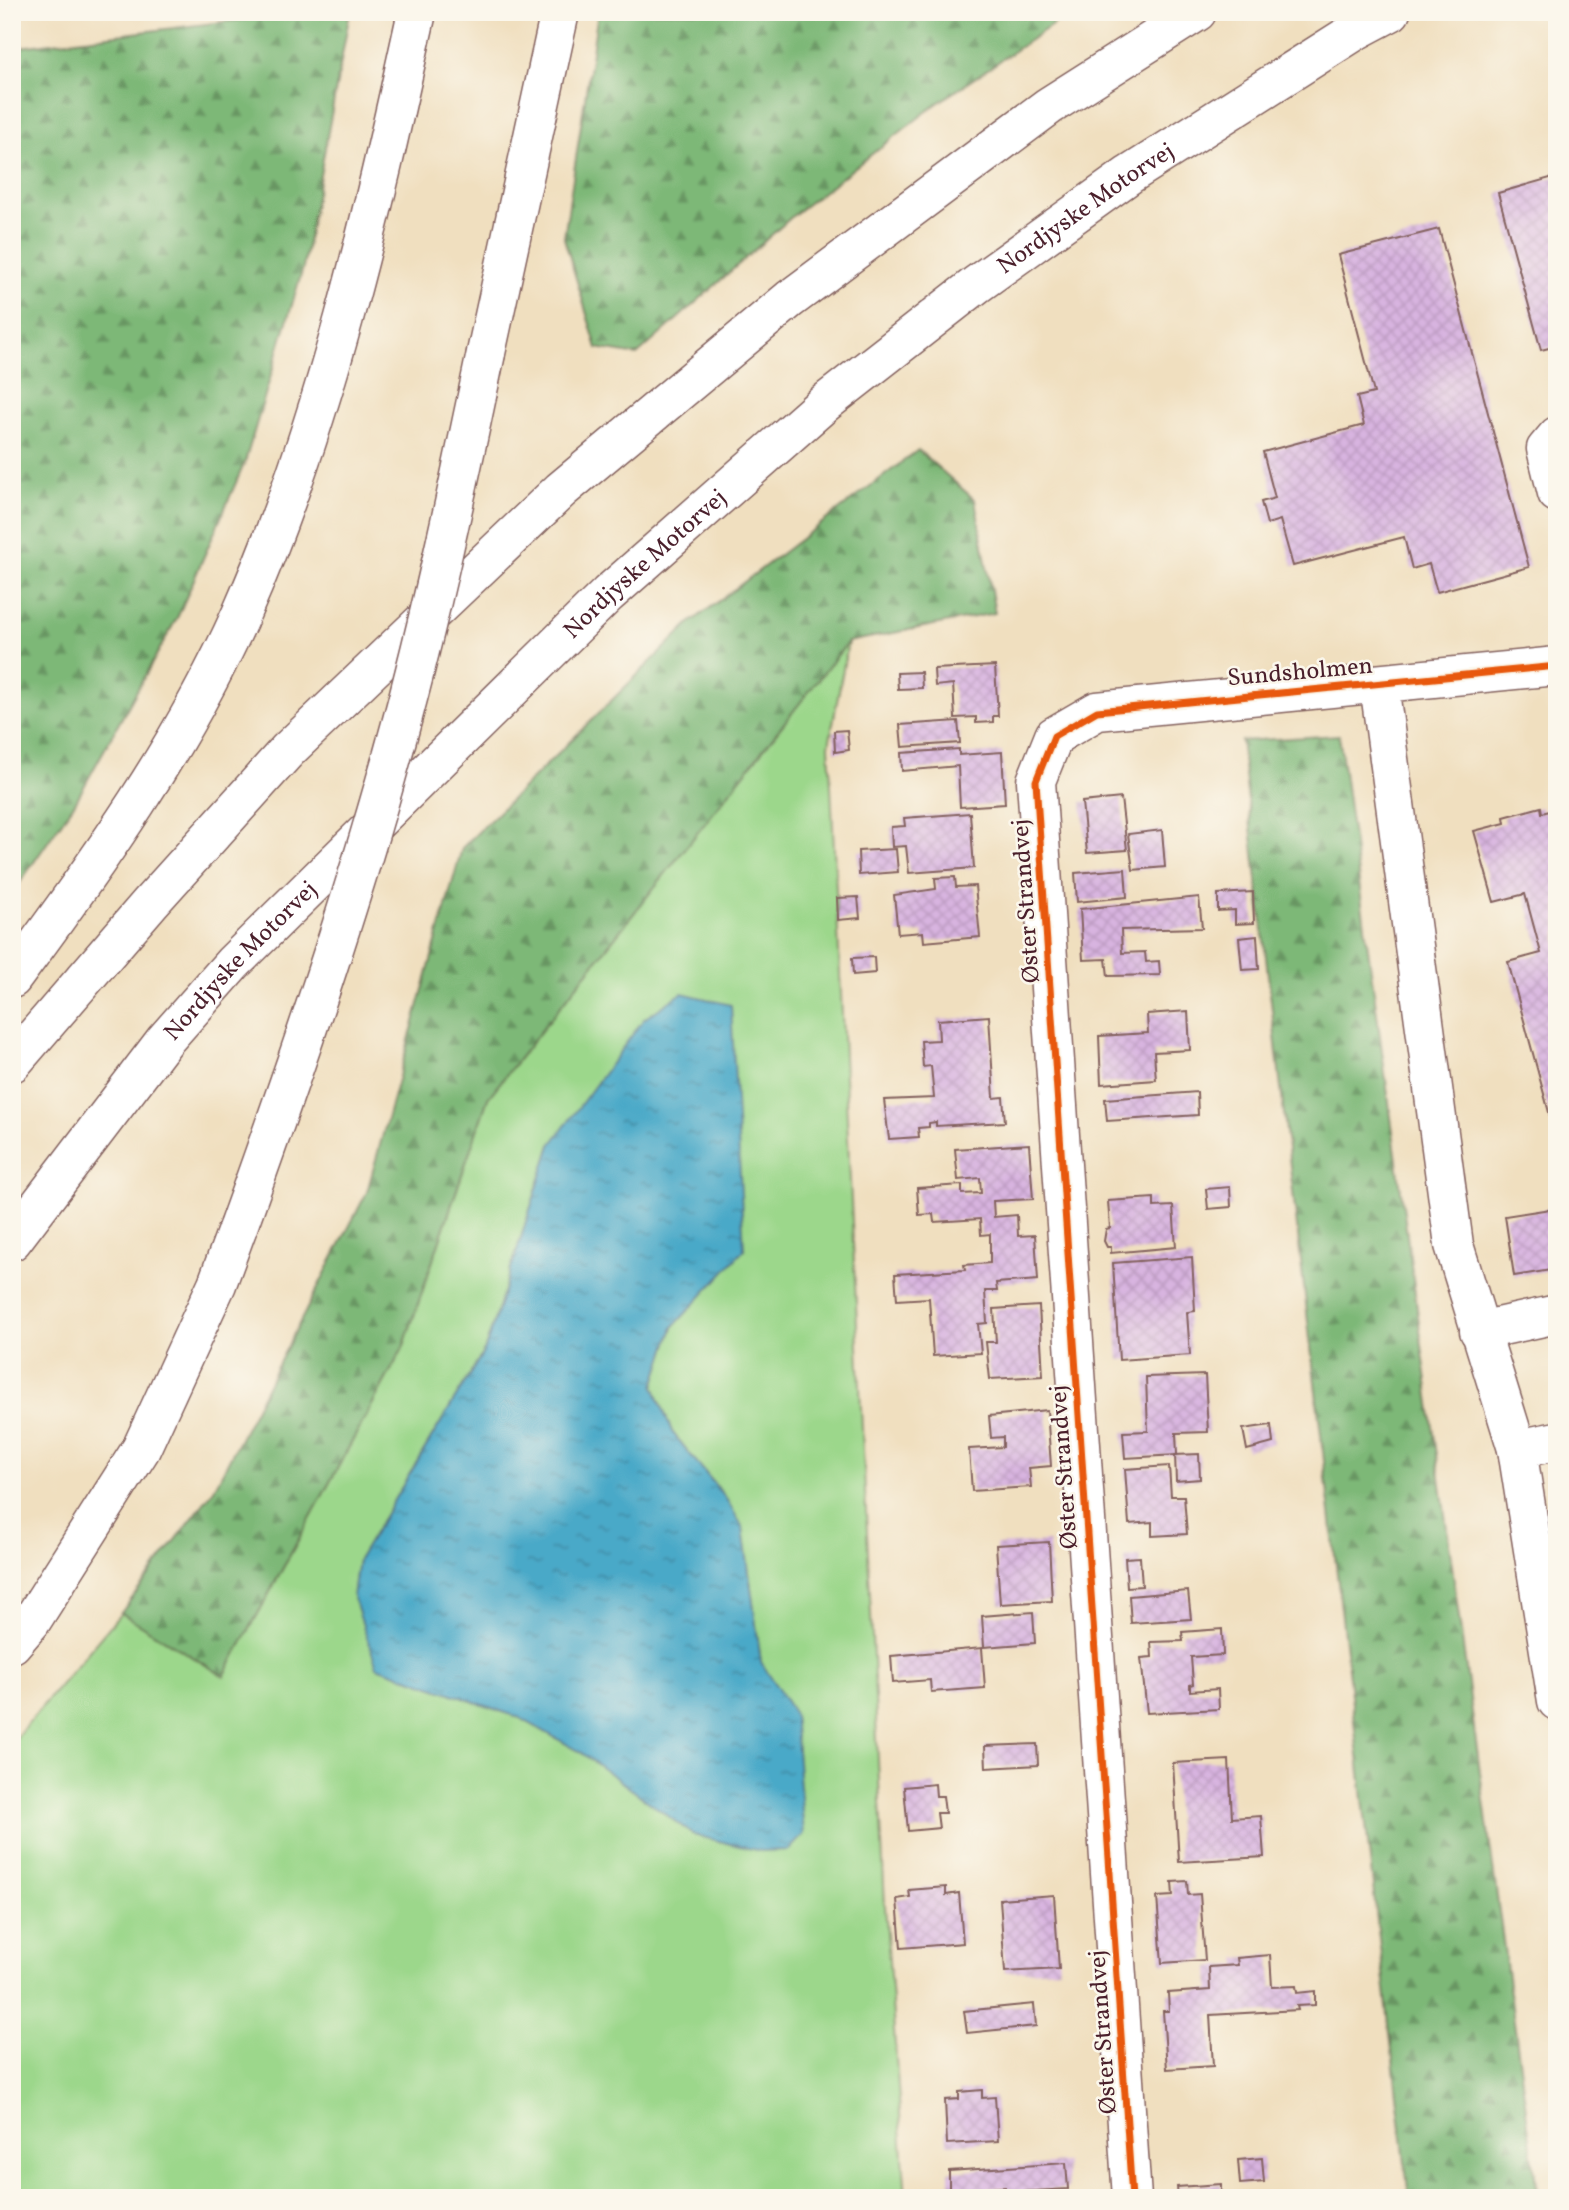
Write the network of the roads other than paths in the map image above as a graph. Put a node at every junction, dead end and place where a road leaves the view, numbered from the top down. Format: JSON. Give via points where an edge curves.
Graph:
{"nodes":[{"id":1,"x":416,"y":12,"type":"edge"},
{"id":2,"x":560,"y":12,"type":"edge"},
{"id":3,"x":1198,"y":12,"type":"edge"},
{"id":4,"x":1391,"y":12,"type":"edge"},
{"id":5,"x":1557,"y":436,"type":"edge"},
{"id":6,"x":1557,"y":493,"type":"edge"},
{"id":7,"x":1557,"y":666,"type":"edge"},
{"id":8,"x":1378,"y":684,"type":"junction"},
{"id":9,"x":1054,"y":736,"type":"joint"},
{"id":10,"x":12,"y":979,"type":"edge"},
{"id":11,"x":12,"y":1063,"type":"edge"},
{"id":12,"x":12,"y":1241,"type":"edge"},
{"id":13,"x":1557,"y":1314,"type":"edge"},
{"id":14,"x":1479,"y":1331,"type":"junction"},
{"id":15,"x":1556,"y":1444,"type":"edge"},
{"id":16,"x":1517,"y":1449,"type":"junction"},
{"id":17,"x":12,"y":1644,"type":"edge"},
{"id":18,"x":1557,"y":1701,"type":"edge"},
{"id":19,"x":1132,"y":2198,"type":"edge"}],
"edges":[{"from":1,"to":10,"type":"main road","via":[[372,220],[331,372],[241,615],[170,748],[99,861]]},
{"from":2,"to":17,"type":"main road","bridge":true,"via":[[446,546],[397,739],[340,933],[217,1284],[141,1449],[31,1622]]},
{"from":3,"to":11,"type":"main road","via":[[1049,106],[800,291],[561,490],[288,750]]},
{"from":4,"to":12,"type":"main road","name":"Nordjyske Motorvej","via":[[1129,175],[976,285],[825,402],[608,594],[233,963],[165,1040]]},
{"from":5,"to":6,"type":"main road","via":[[1546,449]]},
{"from":7,"to":8,"type":"main road","name":"Sundsholmen"},
{"from":8,"to":9,"type":"main road","name":"Sundsholmen","via":[[1097,711]]},
{"from":8,"to":14,"type":"main road","name":"Sundsholmen","via":[[1454,1245]]},
{"from":9,"to":19,"type":"main road","name":"Øster Strandvej","via":[[1036,781]]},
{"from":13,"to":14,"type":"main road"},
{"from":14,"to":16,"type":"main road","name":"Sundsholmen"},
{"from":15,"to":16,"type":"main road"},
{"from":16,"to":18,"type":"main road","name":"Sundsholmen"}]}
